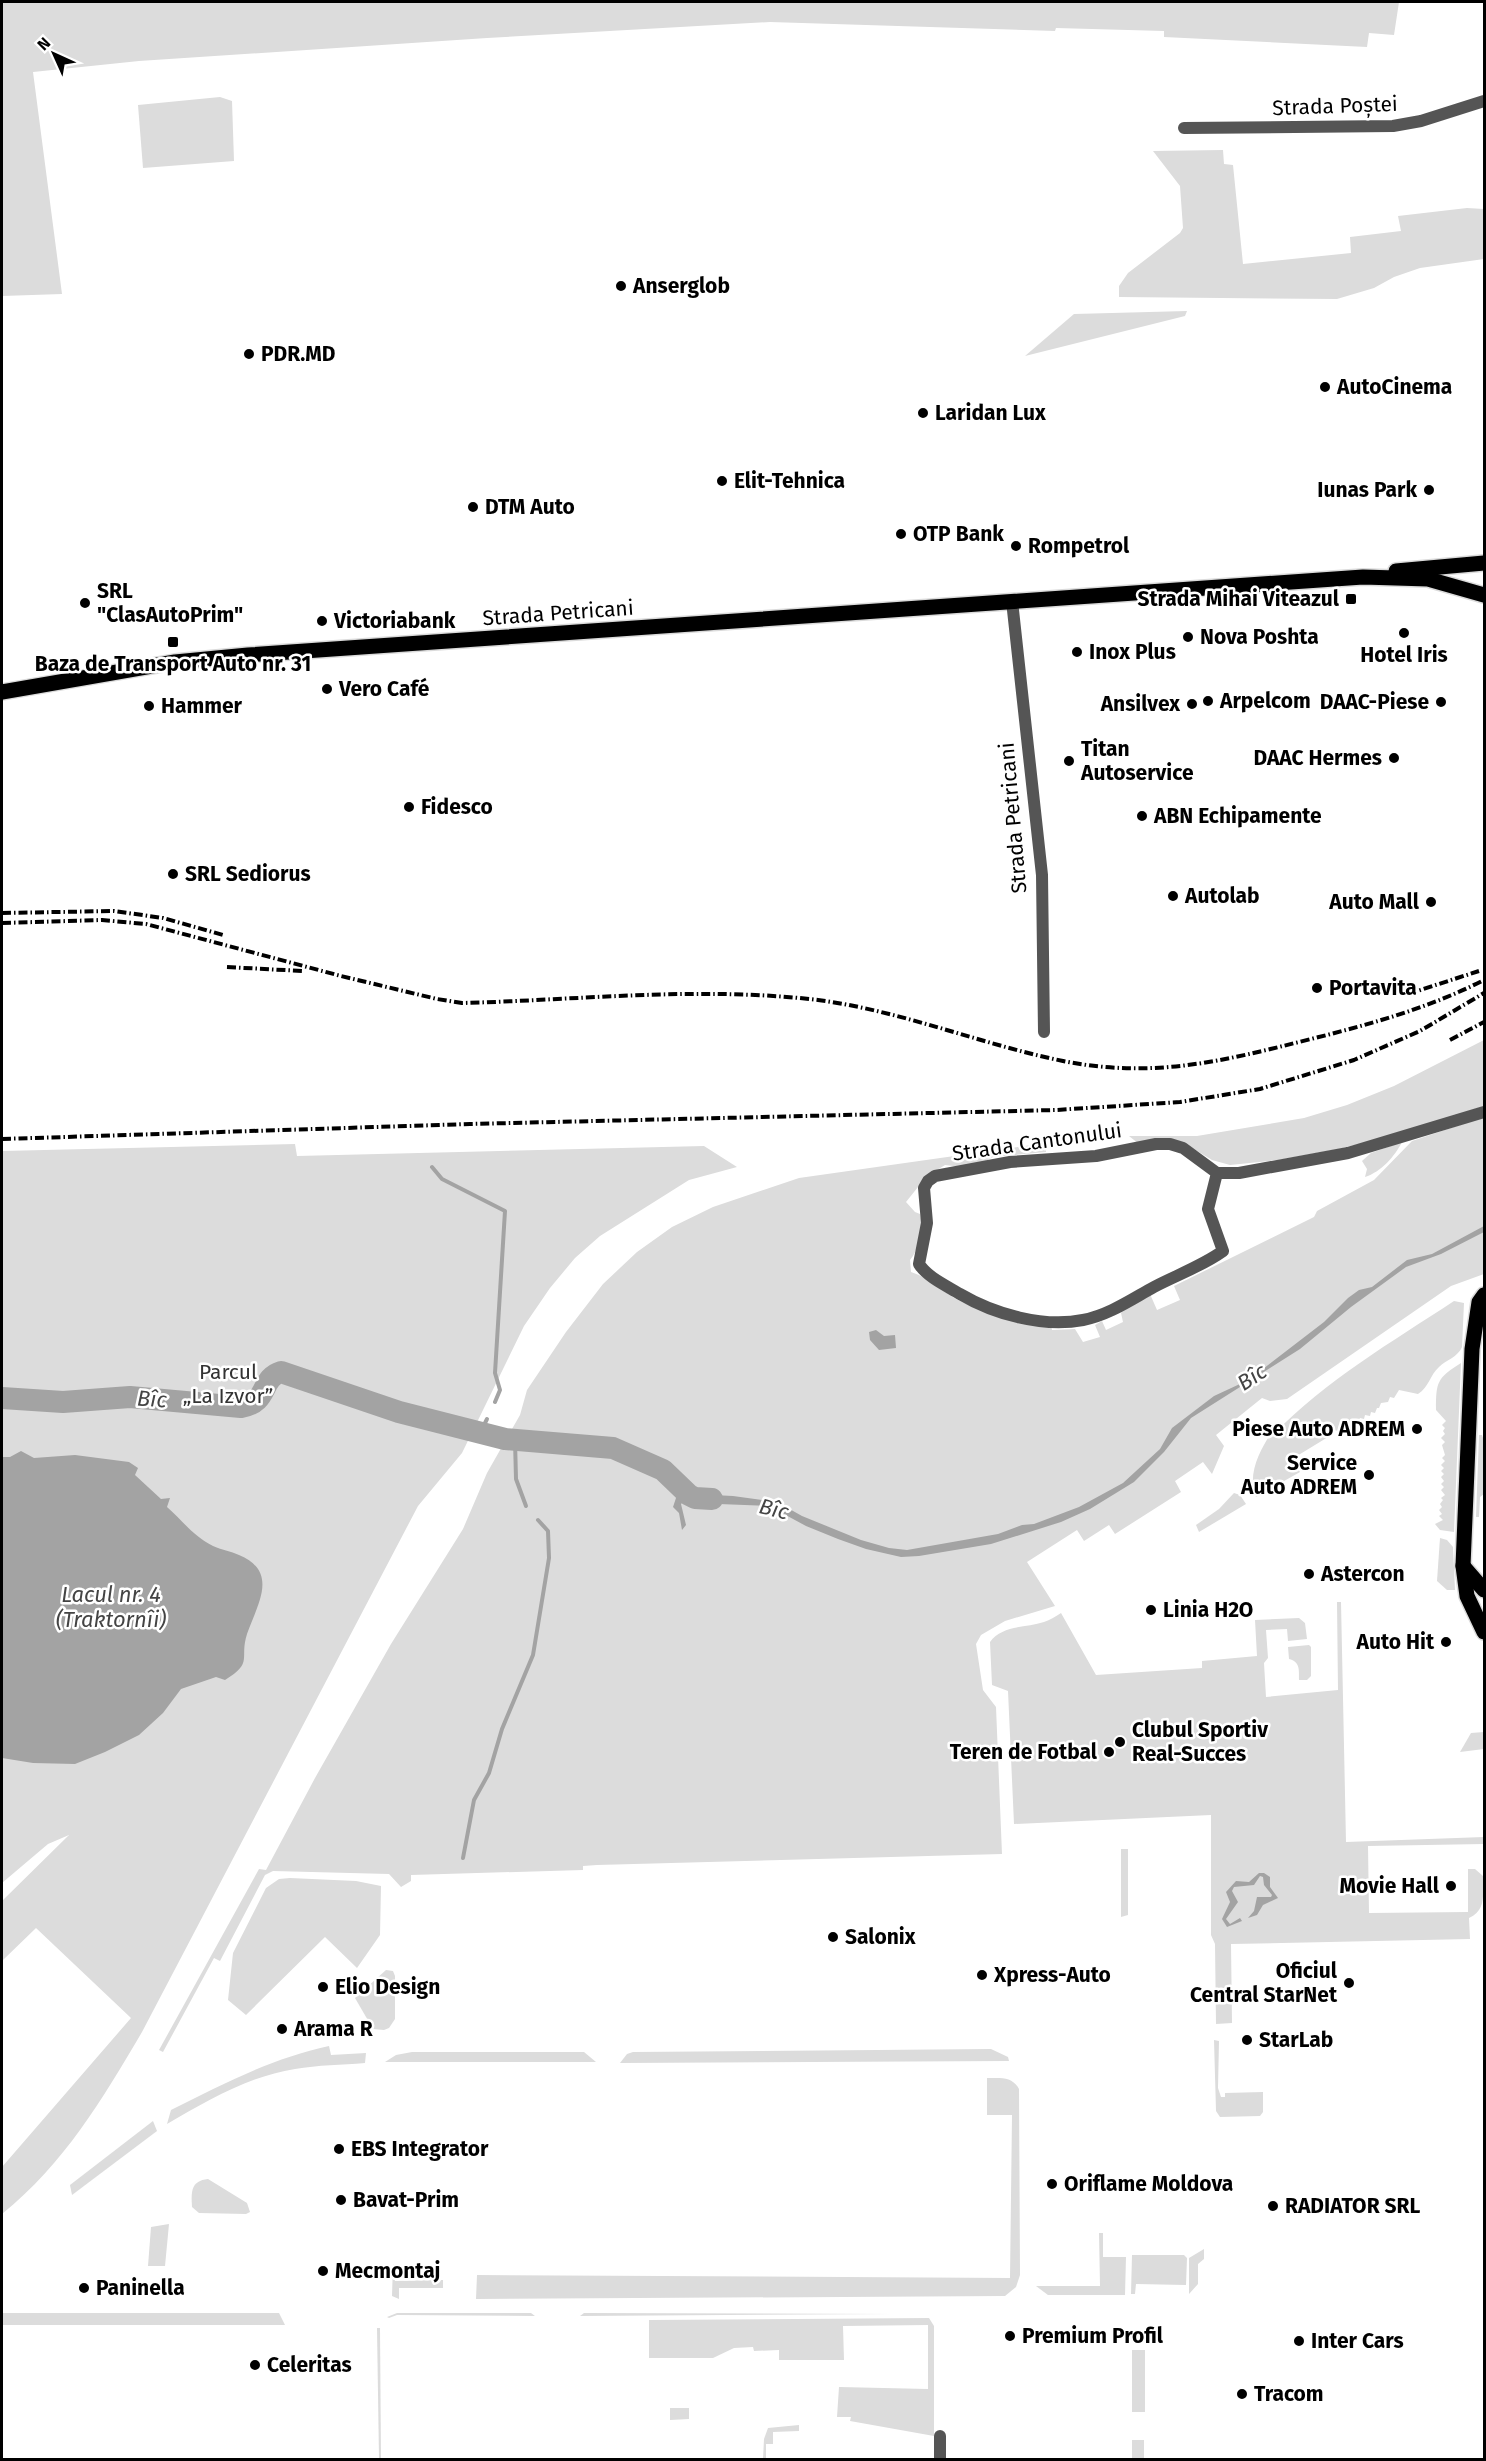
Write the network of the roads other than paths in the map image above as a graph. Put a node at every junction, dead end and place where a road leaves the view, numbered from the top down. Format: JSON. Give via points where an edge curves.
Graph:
{"nodes":[{"id":1,"x":1485,"y":101,"type":"edge"},
{"id":2,"x":1184,"y":128,"type":"dead end"},
{"id":3,"x":1485,"y":563,"type":"edge"},
{"id":4,"x":1364,"y":577,"type":"junction"},
{"id":5,"x":1485,"y":595,"type":"edge"},
{"id":6,"x":1012,"y":601,"type":"junction"},
{"id":7,"x":2,"y":692,"type":"edge"},
{"id":8,"x":1044,"y":1032,"type":"dead end"},
{"id":9,"x":1485,"y":1112,"type":"edge"},
{"id":10,"x":1217,"y":1173,"type":"junction"},
{"id":11,"x":1485,"y":1295,"type":"edge"},
{"id":12,"x":1485,"y":1338,"type":"edge"},
{"id":13,"x":1478,"y":1351,"type":"edge"},
{"id":14,"x":1463,"y":1566,"type":"junction"},
{"id":15,"x":1485,"y":1590,"type":"edge"},
{"id":16,"x":1485,"y":1632,"type":"edge"},
{"id":17,"x":940,"y":2436,"type":"dead end"},
{"id":18,"x":940,"y":2460,"type":"edge"}],
"edges":[{"from":1,"to":2,"type":"street","name":"Strada Poștei","via":[[1393,126]]},
{"from":3,"to":4,"type":"main road","name":"Strada Petricani","via":[[1406,569]]},
{"from":4,"to":5,"type":"main road","name":"Strada Petricani","via":[[1428,579]]},
{"from":4,"to":6,"type":"main road","name":"Strada Petricani"},
{"from":6,"to":7,"type":"main road","name":"Strada Petricani","via":[[248,655],[175,662]]},
{"from":6,"to":8,"type":"street","name":"Strada Petricani","via":[[1041,875]]},
{"from":9,"to":10,"type":"street","via":[[1347,1153],[1267,1169]]},
{"from":10,"to":10,"type":"street","name":"Strada Cantonului","via":[[1208,1209],[1223,1251],[1125,1303],[1084,1320],[1043,1320],[992,1309],[949,1287],[919,1264],[927,1223],[924,1188],[935,1176],[1010,1162],[1096,1156],[1156,1144],[1183,1148]]},
{"from":11,"to":13,"type":"main road","via":[[1479,1302],[1476,1319]]},
{"from":12,"to":13,"type":"main road"},
{"from":13,"to":14,"type":"main road","via":[[1472,1374]]},
{"from":14,"to":15,"type":"main road"},
{"from":14,"to":16,"type":"main road","via":[[1467,1596]]},
{"from":17,"to":18,"type":"street"}]}
